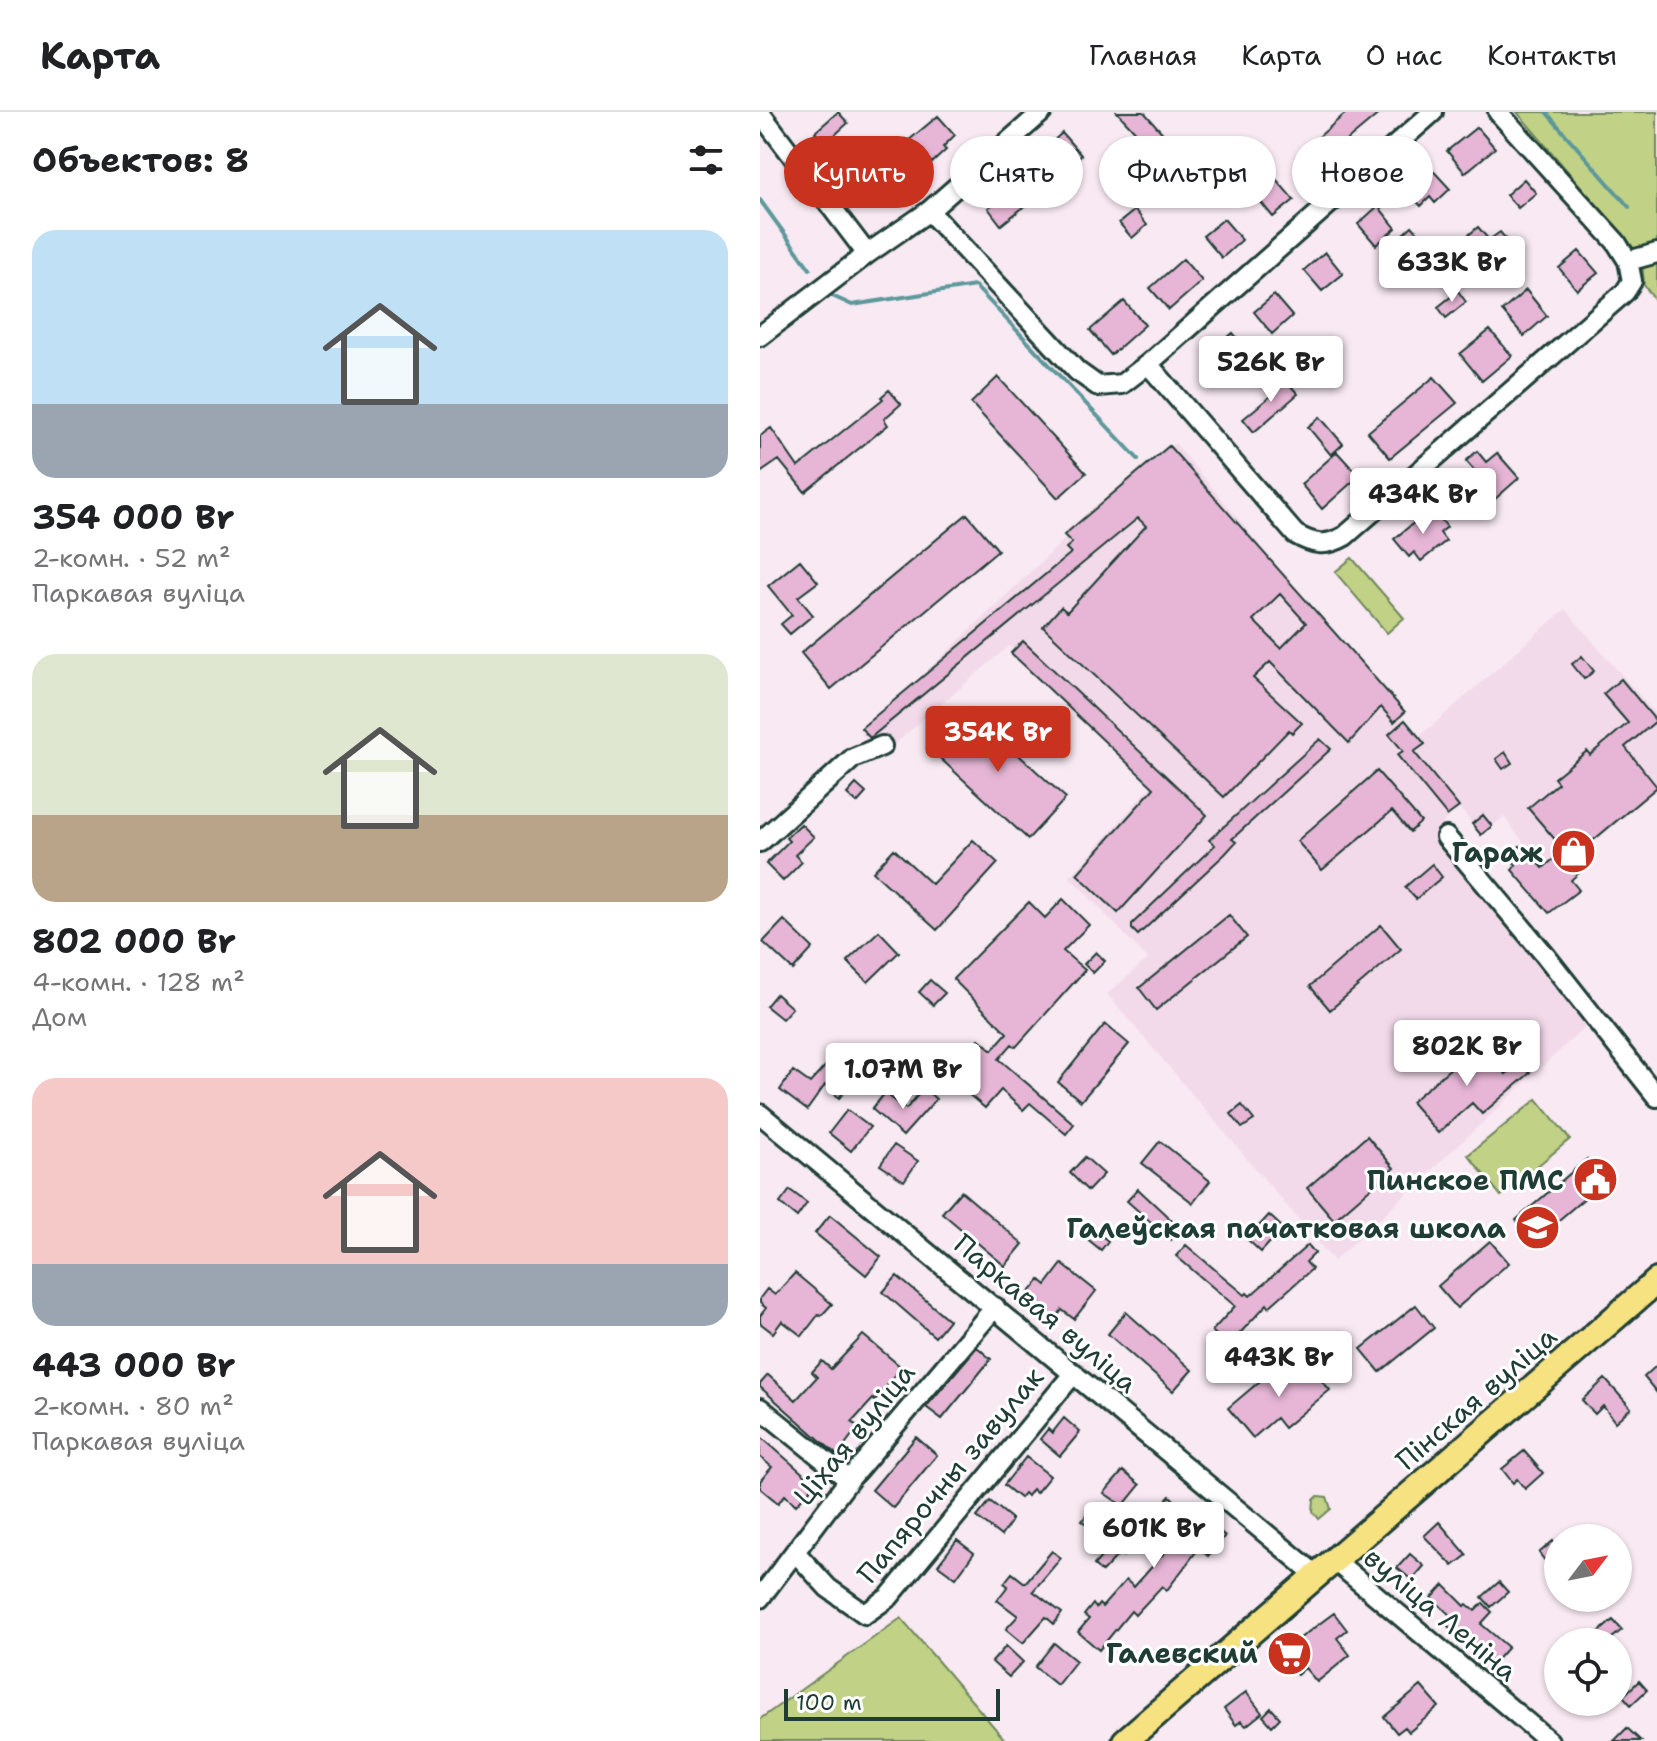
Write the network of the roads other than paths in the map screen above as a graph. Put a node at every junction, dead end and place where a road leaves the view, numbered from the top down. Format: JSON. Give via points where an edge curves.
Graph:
{"nodes":[{"id":1,"x":1042,"y":112,"type":"edge"},
{"id":2,"x":1433,"y":112,"type":"edge"},
{"id":3,"x":1498,"y":112,"type":"edge"},
{"id":4,"x":760,"y":113,"type":"edge"},
{"id":5,"x":929,"y":211,"type":"junction"},
{"id":6,"x":1657,"y":253,"type":"edge"},
{"id":7,"x":867,"y":254,"type":"junction"},
{"id":8,"x":1628,"y":261,"type":"junction"},
{"id":9,"x":760,"y":336,"type":"edge"},
{"id":10,"x":1148,"y":364,"type":"junction"},
{"id":11,"x":882,"y":746,"type":"dead end"},
{"id":12,"x":1446,"y":837,"type":"dead end"},
{"id":13,"x":760,"y":842,"type":"edge"},
{"id":14,"x":1657,"y":1097,"type":"edge"},
{"id":15,"x":760,"y":1114,"type":"edge"},
{"id":16,"x":1657,"y":1281,"type":"edge"},
{"id":17,"x":995,"y":1307,"type":"junction"},
{"id":18,"x":1074,"y":1373,"type":"junction"},
{"id":19,"x":760,"y":1408,"type":"edge"},
{"id":20,"x":849,"y":1480,"type":"junction"},
{"id":21,"x":796,"y":1553,"type":"junction"},
{"id":22,"x":1325,"y":1568,"type":"junction"},
{"id":23,"x":760,"y":1598,"type":"edge"},
{"id":24,"x":1134,"y":1738,"type":"edge"},
{"id":25,"x":1549,"y":1741,"type":"edge"}],
"edges":[{"from":1,"to":5,"type":"street"},
{"from":2,"to":10,"type":"street"},
{"from":3,"to":8,"type":"street"},
{"from":4,"to":7,"type":"street"},
{"from":5,"to":7,"type":"street"},
{"from":5,"to":10,"type":"street","via":[[1077,371],[1098,386],[1122,384]]},
{"from":6,"to":8,"type":"street"},
{"from":7,"to":9,"type":"street"},
{"from":8,"to":10,"type":"street","via":[[1632,281],[1625,292],[1334,543],[1321,545],[1295,534]]},
{"from":11,"to":13,"type":"street","via":[[853,758]]},
{"from":12,"to":14,"type":"street"},
{"from":15,"to":17,"type":"street","name":"Паркавая вуліца"},
{"from":16,"to":22,"type":"main road","name":"Пінская вуліца"},
{"from":17,"to":18,"type":"street","name":"Паркавая вуліца"},
{"from":17,"to":20,"type":"street","name":"Ціхая вуліца"},
{"from":18,"to":21,"type":"street","name":"Папярочны завулак","via":[[889,1597],[865,1614],[828,1588]]},
{"from":18,"to":22,"type":"street","name":"Паркавая вуліца","via":[[1294,1557]]},
{"from":19,"to":20,"type":"street"},
{"from":20,"to":21,"type":"street","name":"Ціхая вуліца"},
{"from":21,"to":23,"type":"street","name":"Ціхая вуліца"},
{"from":22,"to":24,"type":"main road","name":"Пінская вуліца"},
{"from":22,"to":25,"type":"street","name":"вуліца Леніна"}]}
